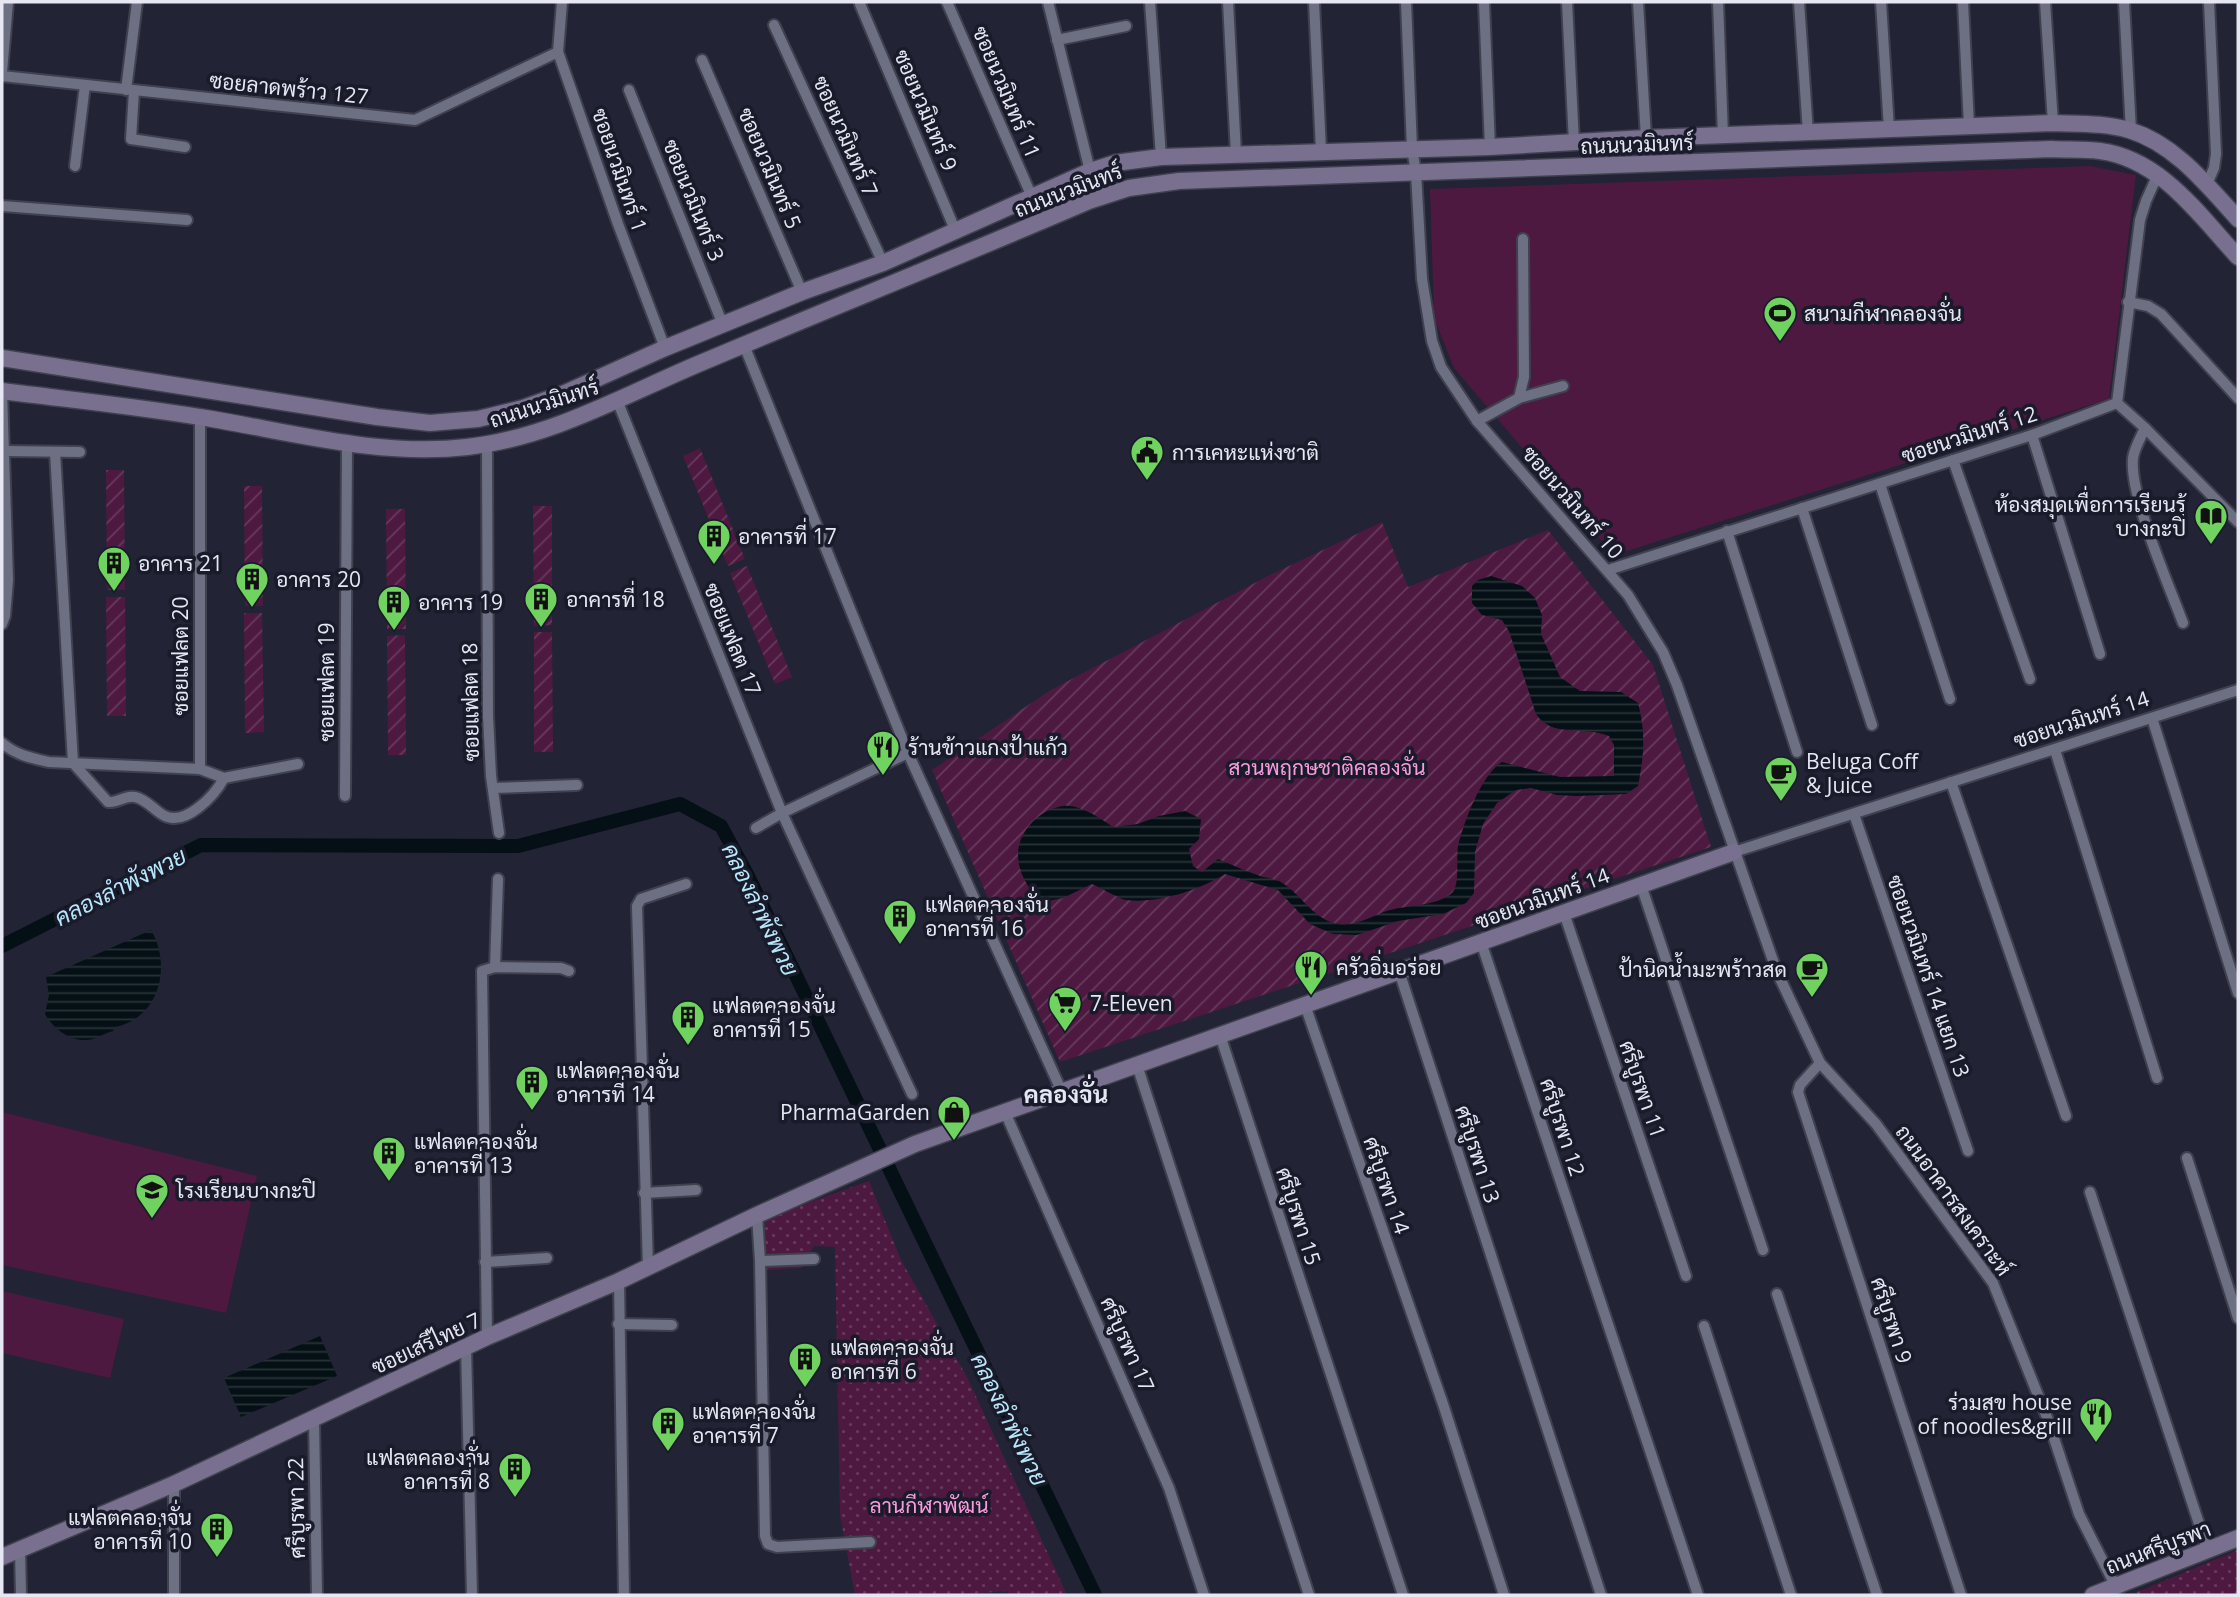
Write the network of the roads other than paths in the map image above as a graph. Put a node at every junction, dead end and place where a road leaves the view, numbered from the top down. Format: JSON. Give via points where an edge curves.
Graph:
{"nodes":[{"id":1,"x":8,"y":2,"type":"edge"},
{"id":2,"x":137,"y":2,"type":"edge"},
{"id":3,"x":562,"y":2,"type":"edge"},
{"id":4,"x":947,"y":2,"type":"edge"},
{"id":5,"x":1048,"y":2,"type":"edge"},
{"id":6,"x":1150,"y":2,"type":"edge"},
{"id":7,"x":1228,"y":2,"type":"edge"},
{"id":8,"x":1314,"y":2,"type":"edge"},
{"id":9,"x":1406,"y":2,"type":"edge"},
{"id":10,"x":1484,"y":2,"type":"edge"},
{"id":11,"x":1567,"y":2,"type":"edge"},
{"id":12,"x":1638,"y":2,"type":"edge"},
{"id":13,"x":1718,"y":2,"type":"edge"},
{"id":14,"x":1799,"y":2,"type":"edge"},
{"id":15,"x":1881,"y":2,"type":"edge"},
{"id":16,"x":1963,"y":2,"type":"edge"},
{"id":17,"x":2045,"y":2,"type":"edge"},
{"id":18,"x":2124,"y":2,"type":"edge"},
{"id":19,"x":2210,"y":2,"type":"edge"},
{"id":20,"x":860,"y":4,"type":"dead end"},
{"id":21,"x":775,"y":25,"type":"dead end"},
{"id":22,"x":1126,"y":26,"type":"dead end"},
{"id":23,"x":1057,"y":40,"type":"junction"},
{"id":24,"x":558,"y":52,"type":"junction"},
{"id":25,"x":702,"y":60,"type":"dead end"},
{"id":26,"x":2,"y":74,"type":"edge"},
{"id":27,"x":85,"y":85,"type":"junction"},
{"id":28,"x":130,"y":90,"type":"junction"},
{"id":29,"x":629,"y":90,"type":"dead end"},
{"id":30,"x":2053,"y":122,"type":"junction"},
{"id":31,"x":1969,"y":126,"type":"junction"},
{"id":32,"x":1889,"y":129,"type":"junction"},
{"id":33,"x":2131,"y":131,"type":"junction"},
{"id":34,"x":1808,"y":133,"type":"junction"},
{"id":35,"x":1723,"y":136,"type":"junction"},
{"id":36,"x":1646,"y":138,"type":"junction"},
{"id":37,"x":1574,"y":143,"type":"junction"},
{"id":38,"x":1490,"y":146,"type":"junction"},
{"id":39,"x":185,"y":147,"type":"dead end"},
{"id":40,"x":1412,"y":148,"type":"junction"},
{"id":41,"x":1321,"y":152,"type":"junction"},
{"id":42,"x":1236,"y":154,"type":"junction"},
{"id":43,"x":1161,"y":157,"type":"junction"},
{"id":44,"x":75,"y":166,"type":"dead end"},
{"id":45,"x":1090,"y":171,"type":"junction"},
{"id":46,"x":1416,"y":173,"type":"junction"},
{"id":47,"x":2158,"y":174,"type":"junction"},
{"id":48,"x":2207,"y":184,"type":"junction"},
{"id":49,"x":1032,"y":197,"type":"junction"},
{"id":50,"x":2,"y":205,"type":"edge"},
{"id":51,"x":2238,"y":219,"type":"edge"},
{"id":52,"x":187,"y":220,"type":"dead end"},
{"id":53,"x":956,"y":232,"type":"junction"},
{"id":54,"x":1523,"y":239,"type":"dead end"},
{"id":55,"x":2238,"y":257,"type":"edge"},
{"id":56,"x":883,"y":263,"type":"junction"},
{"id":57,"x":802,"y":292,"type":"junction"},
{"id":58,"x":2128,"y":302,"type":"junction"},
{"id":59,"x":723,"y":325,"type":"junction"},
{"id":60,"x":744,"y":345,"type":"junction"},
{"id":61,"x":665,"y":348,"type":"junction"},
{"id":62,"x":2,"y":358,"type":"edge"},
{"id":63,"x":1563,"y":386,"type":"dead end"},
{"id":64,"x":2,"y":391,"type":"edge"},
{"id":65,"x":1520,"y":398,"type":"junction"},
{"id":66,"x":2238,"y":398,"type":"edge"},
{"id":67,"x":617,"y":400,"type":"junction"},
{"id":68,"x":2117,"y":403,"type":"junction"},
{"id":69,"x":200,"y":417,"type":"junction"},
{"id":70,"x":1477,"y":421,"type":"junction"},
{"id":71,"x":2145,"y":428,"type":"junction"},
{"id":72,"x":2032,"y":435,"type":"junction"},
{"id":73,"x":347,"y":442,"type":"junction"},
{"id":74,"x":488,"y":444,"type":"junction"},
{"id":75,"x":4,"y":451,"type":"junction"},
{"id":76,"x":55,"y":452,"type":"junction"},
{"id":77,"x":80,"y":452,"type":"dead end"},
{"id":78,"x":1954,"y":460,"type":"junction"},
{"id":79,"x":1880,"y":484,"type":"junction"},
{"id":80,"x":1802,"y":508,"type":"junction"},
{"id":81,"x":2238,"y":522,"type":"edge"},
{"id":82,"x":1727,"y":531,"type":"junction"},
{"id":83,"x":1608,"y":570,"type":"junction"},
{"id":84,"x":2183,"y":623,"type":"dead end"},
{"id":85,"x":2,"y":624,"type":"edge"},
{"id":86,"x":2100,"y":654,"type":"dead end"},
{"id":87,"x":2029,"y":679,"type":"dead end"},
{"id":88,"x":2238,"y":690,"type":"edge"},
{"id":89,"x":1950,"y":699,"type":"dead end"},
{"id":90,"x":2152,"y":718,"type":"junction"},
{"id":91,"x":1872,"y":725,"type":"dead end"},
{"id":92,"x":2,"y":743,"type":"edge"},
{"id":93,"x":2055,"y":750,"type":"junction"},
{"id":94,"x":1797,"y":752,"type":"dead end"},
{"id":95,"x":908,"y":753,"type":"junction"},
{"id":96,"x":74,"y":764,"type":"junction"},
{"id":97,"x":298,"y":765,"type":"dead end"},
{"id":98,"x":200,"y":769,"type":"junction"},
{"id":99,"x":224,"y":778,"type":"junction"},
{"id":100,"x":1951,"y":782,"type":"junction"},
{"id":101,"x":577,"y":785,"type":"dead end"},
{"id":102,"x":493,"y":788,"type":"junction"},
{"id":103,"x":345,"y":796,"type":"dead end"},
{"id":104,"x":782,"y":813,"type":"junction"},
{"id":105,"x":1854,"y":814,"type":"junction"},
{"id":106,"x":756,"y":828,"type":"dead end"},
{"id":107,"x":499,"y":832,"type":"dead end"},
{"id":108,"x":1734,"y":852,"type":"junction"},
{"id":109,"x":498,"y":879,"type":"dead end"},
{"id":110,"x":686,"y":884,"type":"dead end"},
{"id":111,"x":1642,"y":885,"type":"junction"},
{"id":112,"x":1564,"y":913,"type":"junction"},
{"id":113,"x":1481,"y":942,"type":"junction"},
{"id":114,"x":495,"y":967,"type":"junction"},
{"id":115,"x":569,"y":971,"type":"dead end"},
{"id":116,"x":1399,"y":971,"type":"junction"},
{"id":117,"x":2238,"y":993,"type":"edge"},
{"id":118,"x":1305,"y":1005,"type":"junction"},
{"id":119,"x":1220,"y":1035,"type":"junction"},
{"id":120,"x":1820,"y":1063,"type":"junction"},
{"id":121,"x":1137,"y":1065,"type":"junction"},
{"id":122,"x":2157,"y":1078,"type":"dead end"},
{"id":123,"x":1062,"y":1092,"type":"junction"},
{"id":124,"x":912,"y":1094,"type":"dead end"},
{"id":125,"x":1005,"y":1112,"type":"junction"},
{"id":126,"x":2066,"y":1116,"type":"dead end"},
{"id":127,"x":1968,"y":1151,"type":"dead end"},
{"id":128,"x":2187,"y":1158,"type":"dead end"},
{"id":129,"x":867,"y":1165,"type":"joint"},
{"id":130,"x":696,"y":1190,"type":"dead end"},
{"id":131,"x":2090,"y":1192,"type":"dead end"},
{"id":132,"x":644,"y":1193,"type":"junction"},
{"id":133,"x":757,"y":1215,"type":"junction"},
{"id":134,"x":1763,"y":1250,"type":"dead end"},
{"id":135,"x":547,"y":1258,"type":"dead end"},
{"id":136,"x":814,"y":1259,"type":"dead end"},
{"id":137,"x":760,"y":1261,"type":"junction"},
{"id":138,"x":485,"y":1262,"type":"junction"},
{"id":139,"x":648,"y":1267,"type":"junction"},
{"id":140,"x":1686,"y":1276,"type":"dead end"},
{"id":141,"x":619,"y":1281,"type":"junction"},
{"id":142,"x":1777,"y":1294,"type":"dead end"},
{"id":143,"x":2238,"y":1318,"type":"edge"},
{"id":144,"x":618,"y":1324,"type":"junction"},
{"id":145,"x":673,"y":1325,"type":"dead end"},
{"id":146,"x":1704,"y":1326,"type":"dead end"},
{"id":147,"x":487,"y":1337,"type":"junction"},
{"id":148,"x":466,"y":1347,"type":"junction"},
{"id":149,"x":314,"y":1420,"type":"junction"},
{"id":150,"x":174,"y":1485,"type":"junction"},
{"id":151,"x":2238,"y":1538,"type":"edge"},
{"id":152,"x":870,"y":1542,"type":"dead end"},
{"id":153,"x":20,"y":1550,"type":"junction"},
{"id":154,"x":2208,"y":1551,"type":"junction"},
{"id":155,"x":2,"y":1558,"type":"edge"},
{"id":156,"x":2116,"y":1587,"type":"junction"},
{"id":157,"x":21,"y":1595,"type":"edge"},
{"id":158,"x":174,"y":1595,"type":"edge"},
{"id":159,"x":317,"y":1595,"type":"edge"},
{"id":160,"x":472,"y":1595,"type":"edge"},
{"id":161,"x":624,"y":1595,"type":"edge"},
{"id":162,"x":1204,"y":1595,"type":"edge"},
{"id":163,"x":1309,"y":1595,"type":"edge"},
{"id":164,"x":1403,"y":1595,"type":"edge"},
{"id":165,"x":1504,"y":1595,"type":"edge"},
{"id":166,"x":1601,"y":1595,"type":"edge"},
{"id":167,"x":1698,"y":1595,"type":"edge"},
{"id":168,"x":1791,"y":1595,"type":"edge"},
{"id":169,"x":1877,"y":1595,"type":"edge"},
{"id":170,"x":1961,"y":1595,"type":"edge"},
{"id":171,"x":2093,"y":1595,"type":"edge"}],
"edges":[{"from":1,"to":26,"type":"street"},
{"from":2,"to":28,"type":"street"},
{"from":3,"to":24,"type":"street","name":"ซอยนวมินทร์ 1"},
{"from":4,"to":49,"type":"street","name":"ซอยนวมินทร์ 11"},
{"from":5,"to":23,"type":"street"},
{"from":6,"to":43,"type":"street"},
{"from":7,"to":42,"type":"street"},
{"from":8,"to":41,"type":"street"},
{"from":9,"to":40,"type":"street","name":"ซอยนวมินทร์ 10"},
{"from":10,"to":38,"type":"street"},
{"from":11,"to":37,"type":"street"},
{"from":12,"to":36,"type":"street"},
{"from":13,"to":35,"type":"street"},
{"from":14,"to":34,"type":"street"},
{"from":15,"to":32,"type":"street"},
{"from":16,"to":31,"type":"street"},
{"from":17,"to":30,"type":"street"},
{"from":18,"to":33,"type":"street"},
{"from":19,"to":48,"type":"street","via":[[2216,154]]},
{"from":20,"to":53,"type":"street","name":"ซอยนวมินทร์ 9"},
{"from":21,"to":56,"type":"street","name":"ซอยนวมินทร์ 7"},
{"from":22,"to":23,"type":"street"},
{"from":23,"to":45,"type":"street"},
{"from":24,"to":28,"type":"street","name":"ซอยลาดพร้าว 127","via":[[415,121]]},
{"from":24,"to":61,"type":"street","name":"ซอยนวมินทร์ 1"},
{"from":25,"to":57,"type":"street","name":"ซอยนวมินทร์ 5"},
{"from":26,"to":27,"type":"street","name":"ซอยลาดพร้าว 127"},
{"from":27,"to":28,"type":"street","name":"ซอยลาดพร้าว 127"},
{"from":27,"to":44,"type":"street"},
{"from":28,"to":39,"type":"street","via":[[131,139]]},
{"from":29,"to":59,"type":"street","name":"ซอยนวมินทร์ 3"},
{"from":30,"to":31,"type":"main road","name":"ถนนนวมินทร์"},
{"from":30,"to":33,"type":"main road","name":"ถนนนวมินทร์"},
{"from":31,"to":32,"type":"main road","name":"ถนนนวมินทร์"},
{"from":32,"to":34,"type":"main road","name":"ถนนนวมินทร์"},
{"from":33,"to":48,"type":"main road","name":"ถนนนวมินทร์","via":[[2172,153]]},
{"from":34,"to":35,"type":"main road","name":"ถนนนวมินทร์"},
{"from":35,"to":36,"type":"main road","name":"ถนนนวมินทร์"},
{"from":36,"to":37,"type":"main road","name":"ถนนนวมินทร์"},
{"from":37,"to":38,"type":"main road","name":"ถนนนวมินทร์"},
{"from":38,"to":40,"type":"main road","name":"ถนนนวมินทร์"},
{"from":40,"to":41,"type":"main road","name":"ถนนนวมินทร์"},
{"from":40,"to":46,"type":"street","name":"ซอยนวมินทร์ 10"},
{"from":41,"to":42,"type":"main road","name":"ถนนนวมินทร์"},
{"from":42,"to":43,"type":"main road","name":"ถนนนวมินทร์"},
{"from":43,"to":45,"type":"main road","name":"ถนนนวมินทร์"},
{"from":45,"to":49,"type":"main road","name":"ถนนนวมินทร์"},
{"from":46,"to":47,"type":"main road","name":"ถนนนวมินทร์","via":[[2051,149],[2119,155]]},
{"from":46,"to":60,"type":"main road","name":"ถนนนวมินทร์","via":[[1179,181],[1129,188]]},
{"from":46,"to":70,"type":"street","name":"ซอยนวมินทร์ 10","via":[[1422,279],[1432,341],[1441,366]]},
{"from":47,"to":55,"type":"main road","name":"ถนนนวมินทร์"},
{"from":47,"to":58,"type":"street","via":[[2140,220]]},
{"from":48,"to":51,"type":"main road","name":"ถนนนวมินทร์"},
{"from":49,"to":53,"type":"main road","name":"ถนนนวมินทร์"},
{"from":50,"to":52,"type":"street"},
{"from":53,"to":56,"type":"main road","name":"ถนนนวมินทร์"},
{"from":54,"to":65,"type":"street","via":[[1524,377]]},
{"from":56,"to":57,"type":"main road","name":"ถนนนวมินทร์"},
{"from":57,"to":59,"type":"main road","name":"ถนนนวมินทร์"},
{"from":58,"to":66,"type":"street","via":[[2161,314]]},
{"from":58,"to":68,"type":"street"},
{"from":59,"to":61,"type":"main road","name":"ถนนนวมินทร์"},
{"from":60,"to":67,"type":"main road","name":"ถนนนวมินทร์"},
{"from":60,"to":95,"type":"street"},
{"from":61,"to":62,"type":"main road","name":"ถนนนวมินทร์","via":[[523,408],[478,419],[430,423]]},
{"from":63,"to":65,"type":"street"},
{"from":64,"to":69,"type":"main road","name":"ถนนนวมินทร์"},
{"from":64,"to":75,"type":"street"},
{"from":65,"to":70,"type":"street"},
{"from":67,"to":74,"type":"main road","name":"ถนนนวมินทร์","via":[[533,433]]},
{"from":67,"to":104,"type":"street","name":"ซอยแฟลต 17"},
{"from":68,"to":71,"type":"street"},
{"from":68,"to":72,"type":"street","name":"ซอยนวมินทร์ 12"},
{"from":69,"to":73,"type":"main road","name":"ถนนนวมินทร์"},
{"from":69,"to":98,"type":"street","name":"ซอยแฟลต 20"},
{"from":70,"to":83,"type":"street","name":"ซอยนวมินทร์ 10"},
{"from":71,"to":81,"type":"street"},
{"from":71,"to":84,"type":"street","via":[[2133,457],[2135,482]]},
{"from":72,"to":78,"type":"street","name":"ซอยนวมินทร์ 12"},
{"from":72,"to":86,"type":"street"},
{"from":73,"to":74,"type":"main road","name":"ถนนนวมินทร์","via":[[432,449]]},
{"from":73,"to":103,"type":"street","name":"ซอยแฟลต 19"},
{"from":74,"to":102,"type":"street","name":"ซอยแฟลต 18","via":[[488,716]]},
{"from":75,"to":76,"type":"street"},
{"from":75,"to":85,"type":"street","via":[[8,580]]},
{"from":76,"to":77,"type":"street"},
{"from":76,"to":96,"type":"street"},
{"from":78,"to":79,"type":"street","name":"ซอยนวมินทร์ 12"},
{"from":78,"to":87,"type":"street"},
{"from":79,"to":80,"type":"street","name":"ซอยนวมินทร์ 12"},
{"from":79,"to":89,"type":"street"},
{"from":80,"to":82,"type":"street","name":"ซอยนวมินทร์ 12"},
{"from":80,"to":91,"type":"street"},
{"from":82,"to":83,"type":"street","name":"ซอยนวมินทร์ 12"},
{"from":82,"to":94,"type":"street"},
{"from":83,"to":108,"type":"street","name":"ซอยนวมินทร์ 10","via":[[1663,652]]},
{"from":88,"to":90,"type":"street","name":"ซอยนวมินทร์ 14"},
{"from":90,"to":93,"type":"street","name":"ซอยนวมินทร์ 14"},
{"from":90,"to":117,"type":"street"},
{"from":92,"to":96,"type":"street","via":[[28,758]]},
{"from":93,"to":100,"type":"street","name":"ซอยนวมินทร์ 14"},
{"from":93,"to":122,"type":"street"},
{"from":95,"to":104,"type":"street"},
{"from":95,"to":123,"type":"street"},
{"from":96,"to":98,"type":"street"},
{"from":96,"to":99,"type":"street","via":[[108,802],[136,797],[174,818],[206,803]]},
{"from":97,"to":99,"type":"street"},
{"from":98,"to":99,"type":"street"},
{"from":100,"to":105,"type":"street","name":"ซอยนวมินทร์ 14"},
{"from":100,"to":126,"type":"street"},
{"from":101,"to":102,"type":"street"},
{"from":102,"to":107,"type":"street","name":"ซอยแฟลต 18"},
{"from":104,"to":106,"type":"street"},
{"from":104,"to":124,"type":"street","name":"ซอยแฟลต 17"},
{"from":105,"to":108,"type":"street","name":"ซอยนวมินทร์ 14"},
{"from":105,"to":127,"type":"street","name":"ซอยนวมินทร์ 14 แยก 13"},
{"from":108,"to":111,"type":"main road","name":"ซอยนวมินทร์ 14"},
{"from":108,"to":120,"type":"street","name":"ถนนอาคารสงเคราะห์","via":[[1777,972]]},
{"from":109,"to":114,"type":"street"},
{"from":110,"to":132,"type":"street","via":[[637,906]]},
{"from":111,"to":112,"type":"main road","name":"ซอยนวมินทร์ 14"},
{"from":111,"to":134,"type":"street"},
{"from":112,"to":113,"type":"main road","name":"ซอยนวมินทร์ 14"},
{"from":112,"to":140,"type":"street","name":"ศรีบูรพา 11"},
{"from":113,"to":116,"type":"main road","name":"ซอยนวมินทร์ 14"},
{"from":113,"to":167,"type":"street","name":"ศรีบูรพา 12"},
{"from":114,"to":115,"type":"street"},
{"from":114,"to":138,"type":"street","via":[[482,971]]},
{"from":116,"to":118,"type":"main road","name":"ซอยนวมินทร์ 14"},
{"from":116,"to":166,"type":"street","name":"ศรีบูรพา 13"},
{"from":118,"to":119,"type":"main road","name":"ซอยนวมินทร์ 14"},
{"from":118,"to":165,"type":"street","name":"ศรีบูรพา 14"},
{"from":119,"to":121,"type":"main road","name":"ซอยนวมินทร์ 14"},
{"from":119,"to":164,"type":"street","name":"ศรีบูรพา 15"},
{"from":120,"to":156,"type":"street","name":"ถนนอาคารสงเคราะห์","via":[[1876,1124],[1993,1283],[2048,1420],[2079,1514]]},
{"from":120,"to":170,"type":"street","name":"ศรีบูรพา 9","via":[[1798,1092]]},
{"from":121,"to":123,"type":"main road","name":"ซอยนวมินทร์ 14"},
{"from":121,"to":163,"type":"street"},
{"from":123,"to":125,"type":"main road","name":"ซอยนวมินทร์ 14"},
{"from":125,"to":129,"type":"main road","name":"ซอยนวมินทร์ 14"},
{"from":125,"to":162,"type":"street","name":"ศรีบูรพา 17","via":[[1170,1488]]},
{"from":128,"to":143,"type":"street"},
{"from":129,"to":133,"type":"main road","name":"ซอยเสรีไทย 7"},
{"from":130,"to":132,"type":"street"},
{"from":131,"to":154,"type":"street"},
{"from":132,"to":139,"type":"street"},
{"from":133,"to":137,"type":"street"},
{"from":133,"to":139,"type":"main road","name":"ซอยเสรีไทย 7"},
{"from":135,"to":138,"type":"street"},
{"from":136,"to":137,"type":"street"},
{"from":137,"to":152,"type":"street","via":[[768,1544]]},
{"from":138,"to":147,"type":"street"},
{"from":139,"to":141,"type":"main road","name":"ซอยเสรีไทย 7"},
{"from":141,"to":144,"type":"street"},
{"from":141,"to":147,"type":"main road","name":"ซอยเสรีไทย 7"},
{"from":142,"to":169,"type":"street"},
{"from":144,"to":145,"type":"street"},
{"from":144,"to":161,"type":"street"},
{"from":146,"to":168,"type":"street"},
{"from":147,"to":148,"type":"main road","name":"ซอยเสรีไทย 7"},
{"from":148,"to":149,"type":"main road","name":"ซอยเสรีไทย 7"},
{"from":148,"to":160,"type":"street"},
{"from":149,"to":150,"type":"main road","name":"ซอยเสรีไทย 7"},
{"from":149,"to":159,"type":"street","name":"ศรีบูรพา 22"},
{"from":150,"to":153,"type":"main road","name":"ซอยเสรีไทย 7"},
{"from":150,"to":158,"type":"street"},
{"from":151,"to":154,"type":"main road","name":"ถนนศรีบูรพา"},
{"from":153,"to":155,"type":"main road","name":"ซอยเสรีไทย 7"},
{"from":153,"to":157,"type":"street"},
{"from":154,"to":156,"type":"main road","name":"ถนนศรีบูรพา"},
{"from":156,"to":171,"type":"main road","name":"ถนนศรีบูรพา"}]}
